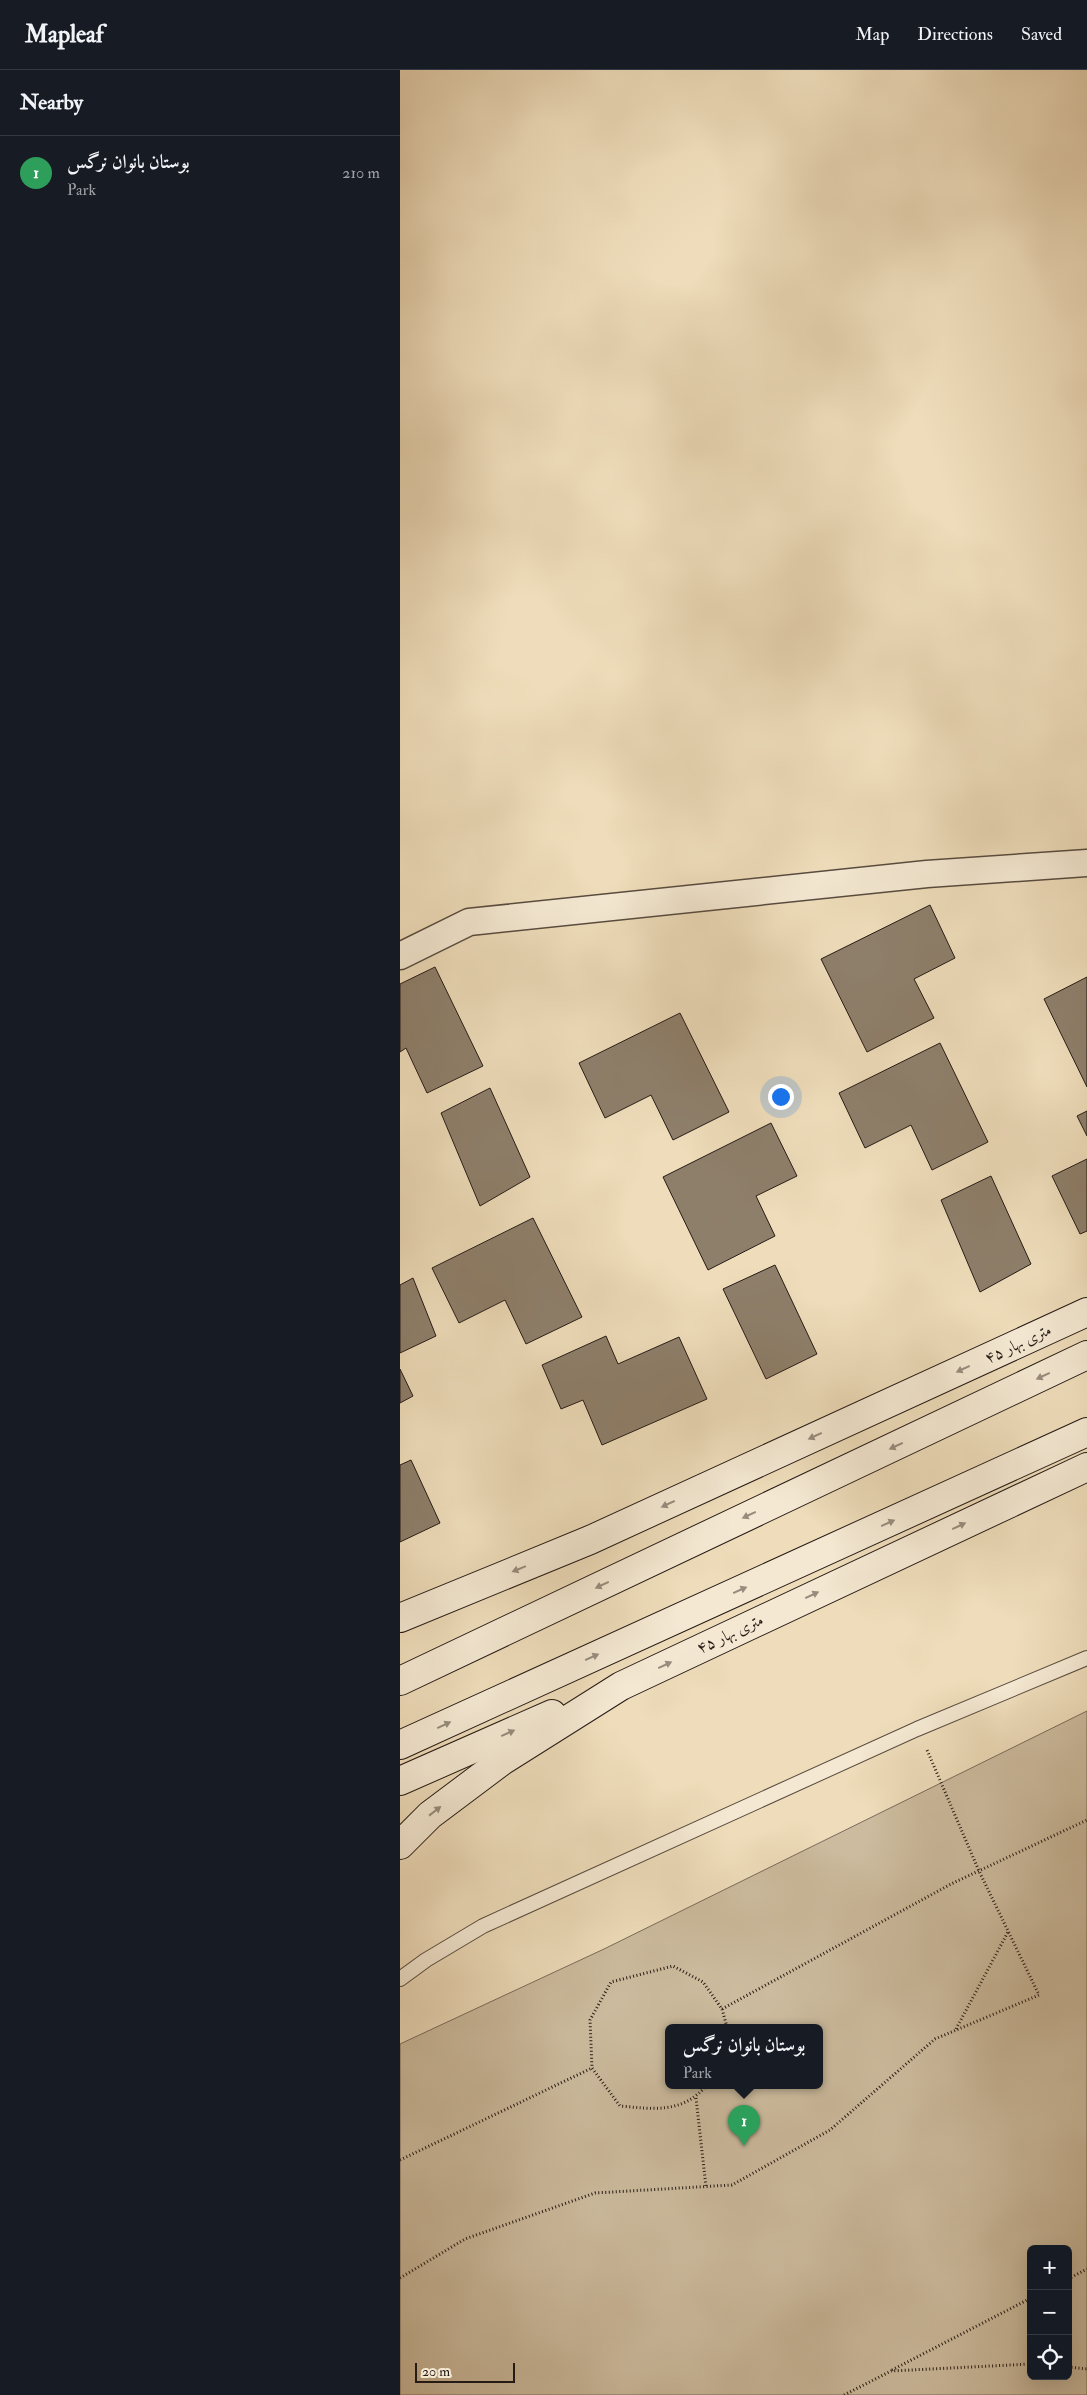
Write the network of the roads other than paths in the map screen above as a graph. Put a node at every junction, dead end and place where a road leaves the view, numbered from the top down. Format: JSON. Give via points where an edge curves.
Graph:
{"nodes":[{"id":1,"x":1087,"y":864,"type":"edge"},
{"id":2,"x":400,"y":956,"type":"edge"},
{"id":3,"x":1087,"y":1312,"type":"edge"},
{"id":4,"x":1087,"y":1355,"type":"edge"},
{"id":5,"x":1087,"y":1432,"type":"edge"},
{"id":6,"x":1087,"y":1467,"type":"edge"},
{"id":7,"x":400,"y":1618,"type":"edge"},
{"id":8,"x":1087,"y":1658,"type":"edge"},
{"id":9,"x":400,"y":1681,"type":"edge"},
{"id":10,"x":621,"y":1686,"type":"junction"},
{"id":11,"x":400,"y":1745,"type":"edge"},
{"id":12,"x":400,"y":1781,"type":"edge"},
{"id":13,"x":400,"y":1845,"type":"edge"},
{"id":14,"x":400,"y":1979,"type":"edge"}],
"edges":[{"from":1,"to":2,"type":"street","via":[[927,874],[469,922]]},
{"from":3,"to":7,"type":"main road","name":"۴۵ متری بهار","one_way":true,"via":[[590,1540]]},
{"from":4,"to":9,"type":"main road","one_way":true},
{"from":11,"to":5,"type":"main road","one_way":true},
{"from":10,"to":6,"type":"main road","name":"۴۵ متری بهار","one_way":true},
{"from":8,"to":14,"type":"lane","via":[[917,1729],[483,1926]]},
{"from":12,"to":10,"type":"main road","one_way":true},
{"from":13,"to":10,"type":"main road","name":"۴۵ متری بهار","one_way":true,"via":[[430,1815],[502,1761]]}]}
